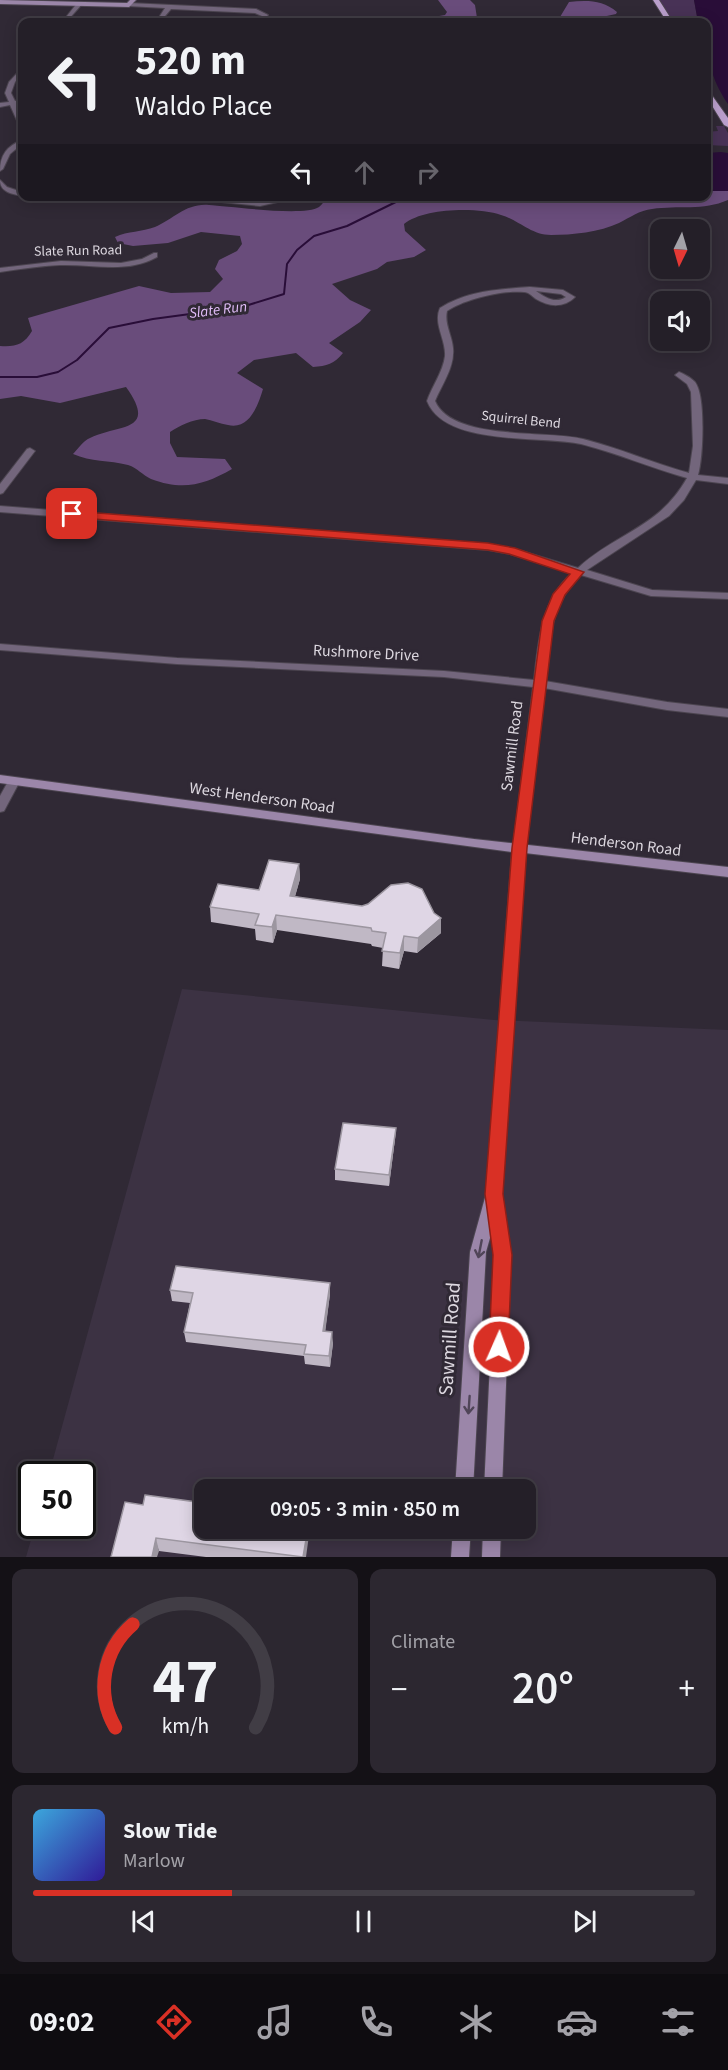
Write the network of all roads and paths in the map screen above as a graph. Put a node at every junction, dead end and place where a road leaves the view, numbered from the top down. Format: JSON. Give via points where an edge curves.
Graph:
{"nodes":[{"id":1,"x":656,"y":0,"type":"edge"},
{"id":2,"x":2,"y":2,"type":"edge"},
{"id":3,"x":80,"y":3,"type":"junction"},
{"id":4,"x":131,"y":3,"type":"edge"},
{"id":5,"x":169,"y":7,"type":"junction"},
{"id":6,"x":67,"y":18,"type":"edge"},
{"id":7,"x":161,"y":18,"type":"edge"},
{"id":8,"x":265,"y":18,"type":"edge"},
{"id":9,"x":667,"y":18,"type":"edge"},
{"id":10,"x":18,"y":76,"type":"edge"},
{"id":11,"x":711,"y":98,"type":"edge"},
{"id":12,"x":18,"y":103,"type":"edge"},
{"id":13,"x":11,"y":104,"type":"junction"},
{"id":14,"x":0,"y":105,"type":"edge"},
{"id":15,"x":18,"y":117,"type":"edge"},
{"id":16,"x":728,"y":125,"type":"edge"},
{"id":17,"x":18,"y":144,"type":"edge"},
{"id":18,"x":0,"y":169,"type":"edge"},
{"id":19,"x":0,"y":182,"type":"edge"},
{"id":20,"x":18,"y":193,"type":"edge"},
{"id":21,"x":224,"y":201,"type":"edge"},
{"id":22,"x":275,"y":201,"type":"edge"},
{"id":23,"x":154,"y":255,"type":"dead end"},
{"id":24,"x":0,"y":270,"type":"edge"},
{"id":25,"x":530,"y":290,"type":"dead end"},
{"id":26,"x":679,"y":375,"type":"dead end"},
{"id":27,"x":30,"y":451,"type":"dead end"},
{"id":28,"x":692,"y":478,"type":"junction"},
{"id":29,"x":728,"y":482,"type":"edge"},
{"id":30,"x":0,"y":491,"type":"edge"},
{"id":31,"x":0,"y":509,"type":"edge"},
{"id":32,"x":578,"y":572,"type":"junction"},
{"id":33,"x":728,"y":596,"type":"edge"},
{"id":34,"x":0,"y":647,"type":"edge"},
{"id":35,"x":540,"y":684,"type":"junction"},
{"id":36,"x":728,"y":713,"type":"edge"},
{"id":37,"x":0,"y":780,"type":"edge"},
{"id":38,"x":14,"y":781,"type":"junction"},
{"id":39,"x":0,"y":808,"type":"edge"},
{"id":40,"x":519,"y":848,"type":"junction"},
{"id":41,"x":728,"y":872,"type":"edge"},
{"id":42,"x":494,"y":1194,"type":"junction"},
{"id":43,"x":465,"y":1479,"type":"edge"},
{"id":44,"x":493,"y":1479,"type":"edge"},
{"id":45,"x":461,"y":1539,"type":"edge"},
{"id":46,"x":491,"y":1539,"type":"edge"},
{"id":47,"x":460,"y":1557,"type":"edge"},
{"id":48,"x":490,"y":1557,"type":"edge"}],
"edges":[{"from":1,"to":9,"type":"main road"},
{"from":2,"to":3,"type":"main road"},
{"from":3,"to":4,"type":"main road"},
{"from":3,"to":6,"type":"street"},
{"from":4,"to":5,"type":"street"},
{"from":5,"to":7,"type":"street"},
{"from":5,"to":8,"type":"street","via":[[263,13]]},
{"from":10,"to":13,"type":"street","via":[[9,89]]},
{"from":11,"to":16,"type":"main road"},
{"from":12,"to":13,"type":"street"},
{"from":13,"to":14,"type":"street"},
{"from":13,"to":15,"type":"street"},
{"from":17,"to":18,"type":"street","via":[[2,159]]},
{"from":19,"to":20,"type":"street"},
{"from":21,"to":22,"type":"street"},
{"from":23,"to":24,"type":"street","name":"Slate Run Road","via":[[129,264],[63,263]]},
{"from":25,"to":28,"type":"street","name":"Squirrel Bend","via":[[466,296],[443,309],[441,318],[449,346],[448,363],[431,401],[437,413],[451,422],[479,430],[546,436],[596,446]]},
{"from":26,"to":28,"type":"street","name":"Sawmill Road","via":[[692,382],[695,392],[697,453]]},
{"from":27,"to":30,"type":"street"},
{"from":28,"to":29,"type":"street"},
{"from":28,"to":32,"type":"street","name":"Sawmill Road","via":[[670,508]]},
{"from":31,"to":32,"type":"street","via":[[437,541],[511,551]]},
{"from":32,"to":33,"type":"street","via":[[651,593]]},
{"from":32,"to":35,"type":"street","name":"Sawmill Road","via":[[559,594],[548,621]]},
{"from":34,"to":35,"type":"street","name":"Rushmore Drive","via":[[177,661],[373,668]]},
{"from":35,"to":36,"type":"street","name":"Rushmore Drive"},
{"from":35,"to":40,"type":"street","name":"Sawmill Road"},
{"from":37,"to":38,"type":"main road","name":"West Henderson Road"},
{"from":38,"to":39,"type":"street"},
{"from":38,"to":40,"type":"main road","name":"West Henderson Road"},
{"from":40,"to":41,"type":"main road","name":"Henderson Road"},
{"from":40,"to":42,"type":"main road","name":"Sawmill Road"},
{"from":42,"to":43,"type":"main road","name":"Sawmill Road","one_way":true,"via":[[478,1252]]},
{"from":42,"to":44,"type":"main road","name":"Sawmill Road","via":[[502,1255]]},
{"from":45,"to":47,"type":"main road"},
{"from":46,"to":48,"type":"main road"}]}
